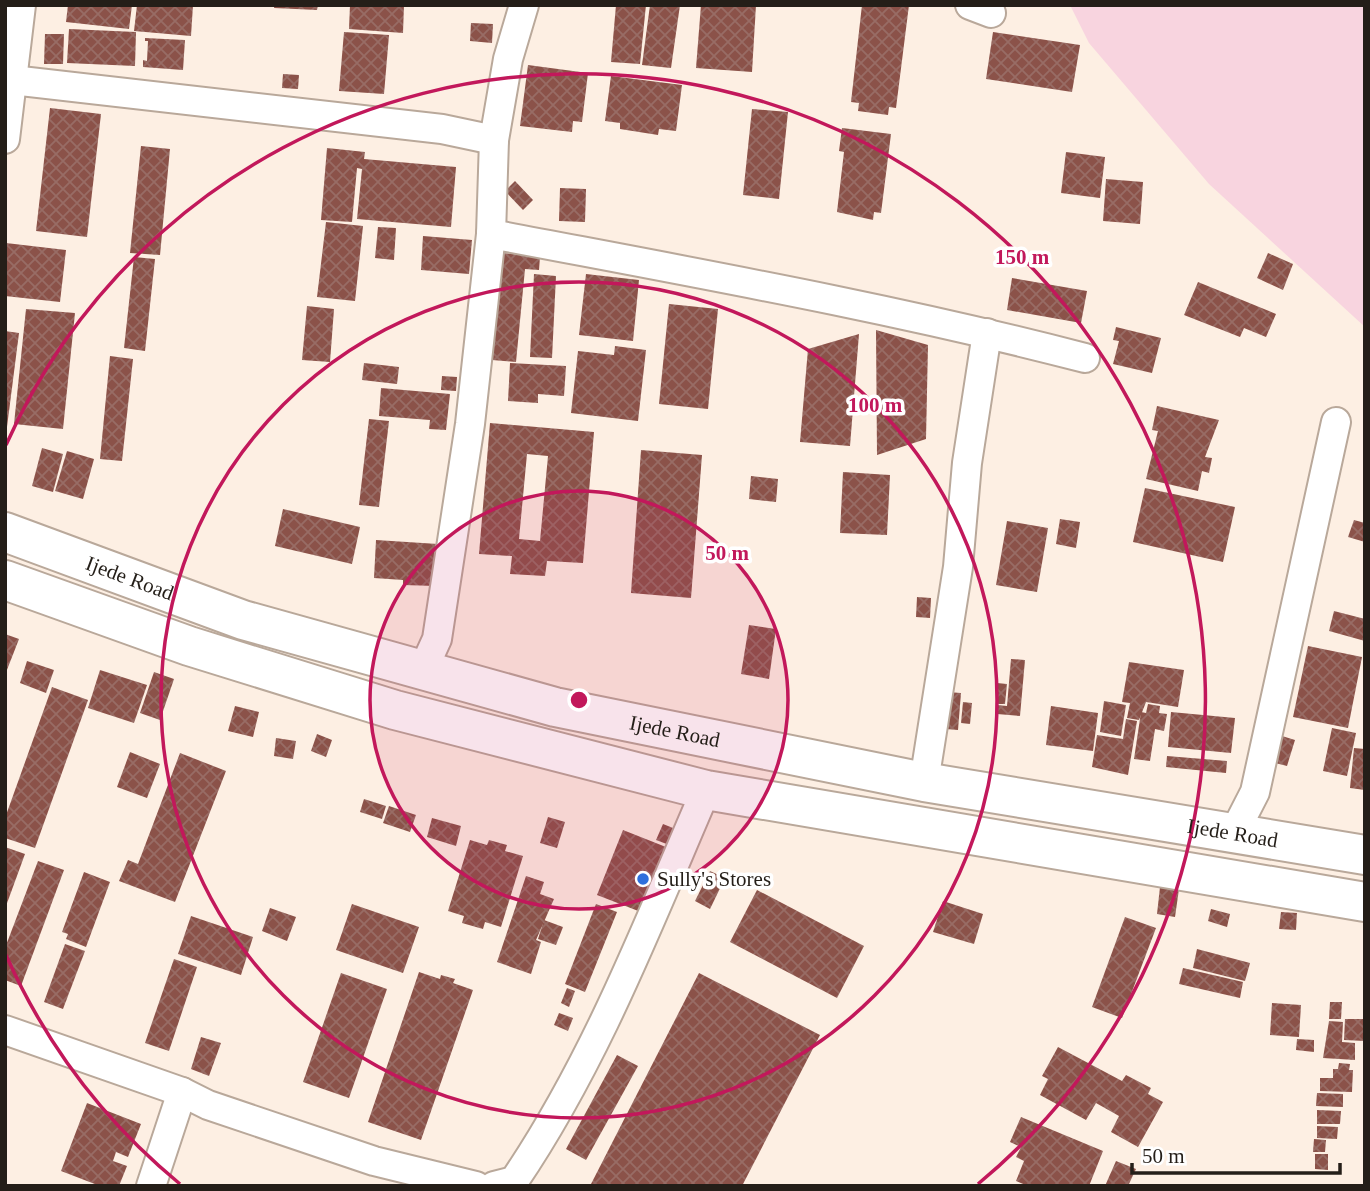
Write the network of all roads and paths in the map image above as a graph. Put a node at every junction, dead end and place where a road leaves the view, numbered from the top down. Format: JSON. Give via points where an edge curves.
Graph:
{"nodes":[{"id":1,"x":21,"y":5,"type":"edge"},
{"id":2,"x":524,"y":5,"type":"edge"},
{"id":3,"x":9,"y":96,"type":"edge"},
{"id":4,"x":5,"y":139,"type":"edge"},
{"id":5,"x":494,"y":140,"type":"junction"},
{"id":6,"x":491,"y":234,"type":"junction"},
{"id":7,"x":987,"y":333,"type":"junction"},
{"id":8,"x":1085,"y":358,"type":"dead end"},
{"id":9,"x":1336,"y":422,"type":"dead end"},
{"id":10,"x":5,"y":532,"type":"edge"},
{"id":11,"x":5,"y":580,"type":"edge"},
{"id":12,"x":422,"y":672,"type":"junction"},
{"id":13,"x":924,"y":782,"type":"junction"},
{"id":14,"x":706,"y":790,"type":"junction"},
{"id":15,"x":1234,"y":833,"type":"junction"},
{"id":16,"x":1365,"y":855,"type":"edge"},
{"id":17,"x":1365,"y":902,"type":"edge"},
{"id":18,"x":5,"y":1030,"type":"edge"},
{"id":19,"x":182,"y":1092,"type":"junction"},
{"id":20,"x":151,"y":1186,"type":"edge"},
{"id":21,"x":476,"y":1186,"type":"edge"},
{"id":22,"x":494,"y":1186,"type":"edge"}],
"edges":[{"from":1,"to":3,"type":"street"},
{"from":2,"to":5,"type":"street","via":[[508,59]]},
{"from":3,"to":4,"type":"street"},
{"from":3,"to":5,"type":"street","via":[[442,129]]},
{"from":5,"to":6,"type":"street"},
{"from":6,"to":7,"type":"street"},
{"from":6,"to":12,"type":"street","via":[[470,424],[437,639]]},
{"from":7,"to":8,"type":"street"},
{"from":7,"to":13,"type":"street","via":[[967,463],[958,567]]},
{"from":9,"to":15,"type":"street","via":[[1255,792]]},
{"from":10,"to":12,"type":"main road","name":"Ijede Road","via":[[243,620]]},
{"from":11,"to":14,"type":"main road","name":"Ijede Road","via":[[189,646],[395,710]]},
{"from":12,"to":13,"type":"main road","name":"Ijede Road","via":[[555,707]]},
{"from":13,"to":15,"type":"main road","name":"Ijede Road"},
{"from":14,"to":17,"type":"main road","name":"Ijede Road"},
{"from":14,"to":22,"type":"street","via":[[607,1021],[514,1181]]},
{"from":15,"to":16,"type":"main road","name":"Ijede Road"},
{"from":18,"to":19,"type":"street"},
{"from":19,"to":20,"type":"street"},
{"from":19,"to":21,"type":"street","via":[[374,1161]]}]}
